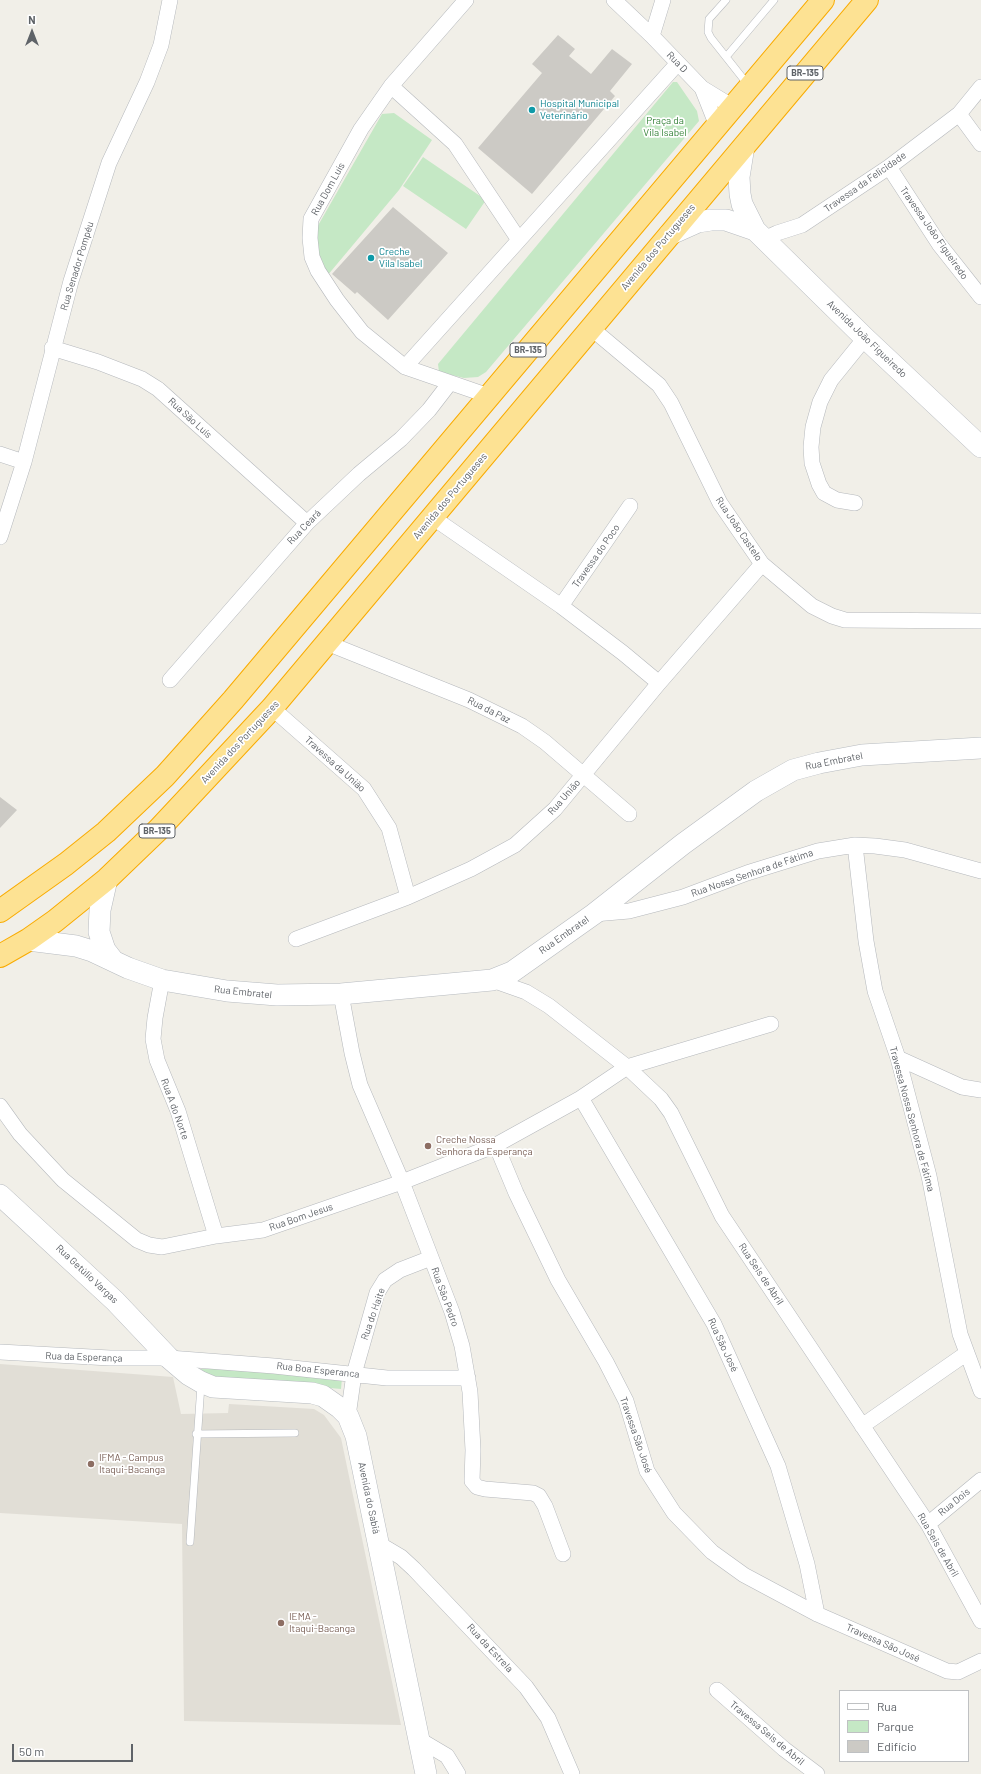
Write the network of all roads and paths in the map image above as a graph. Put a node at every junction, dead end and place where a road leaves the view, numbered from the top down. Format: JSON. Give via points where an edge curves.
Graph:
{"nodes":[{"id":1,"x":170,"y":0,"type":"edge"},
{"id":2,"x":466,"y":0,"type":"edge"},
{"id":3,"x":614,"y":0,"type":"edge"},
{"id":4,"x":663,"y":0,"type":"edge"},
{"id":5,"x":726,"y":0,"type":"edge"},
{"id":6,"x":774,"y":0,"type":"edge"},
{"id":7,"x":823,"y":0,"type":"edge"},
{"id":8,"x":867,"y":0,"type":"edge"},
{"id":9,"x":652,"y":36,"type":"junction"},
{"id":10,"x":726,"y":57,"type":"junction"},
{"id":11,"x":678,"y":63,"type":"junction"},
{"id":12,"x":391,"y":86,"type":"junction"},
{"id":13,"x":750,"y":87,"type":"junction"},
{"id":14,"x":981,"y":87,"type":"edge"},
{"id":15,"x":702,"y":88,"type":"junction"},
{"id":16,"x":732,"y":107,"type":"junction"},
{"id":17,"x":959,"y":114,"type":"junction"},
{"id":18,"x":717,"y":126,"type":"junction"},
{"id":19,"x":981,"y":144,"type":"edge"},
{"id":20,"x":744,"y":146,"type":"junction"},
{"id":21,"x":889,"y":167,"type":"junction"},
{"id":22,"x":760,"y":234,"type":"junction"},
{"id":23,"x":668,"y":236,"type":"junction"},
{"id":24,"x":519,"y":240,"type":"junction"},
{"id":25,"x":981,"y":297,"type":"edge"},
{"id":26,"x":591,"y":328,"type":"junction"},
{"id":27,"x":865,"y":338,"type":"junction"},
{"id":28,"x":52,"y":348,"type":"junction"},
{"id":29,"x":405,"y":367,"type":"junction"},
{"id":30,"x":450,"y":384,"type":"junction"},
{"id":31,"x":489,"y":396,"type":"junction"},
{"id":32,"x":981,"y":447,"type":"edge"},
{"id":33,"x":0,"y":454,"type":"edge"},
{"id":34,"x":440,"y":454,"type":"junction"},
{"id":35,"x":24,"y":462,"type":"junction"},
{"id":36,"x":855,"y":504,"type":"dead end"},
{"id":37,"x":630,"y":506,"type":"dead end"},
{"id":38,"x":432,"y":517,"type":"junction"},
{"id":39,"x":307,"y":523,"type":"junction"},
{"id":40,"x":0,"y":537,"type":"edge"},
{"id":41,"x":762,"y":564,"type":"junction"},
{"id":42,"x":370,"y":591,"type":"junction"},
{"id":43,"x":561,"y":606,"type":"junction"},
{"id":44,"x":981,"y":621,"type":"edge"},
{"id":45,"x":327,"y":643,"type":"junction"},
{"id":46,"x":170,"y":680,"type":"dead end"},
{"id":47,"x":659,"y":683,"type":"junction"},
{"id":48,"x":272,"y":708,"type":"junction"},
{"id":49,"x":981,"y":748,"type":"edge"},
{"id":50,"x":583,"y":775,"type":"junction"},
{"id":51,"x":629,"y":814,"type":"dead end"},
{"id":52,"x":855,"y":845,"type":"junction"},
{"id":53,"x":981,"y":871,"type":"edge"},
{"id":54,"x":107,"y":879,"type":"junction"},
{"id":55,"x":408,"y":897,"type":"junction"},
{"id":56,"x":0,"y":911,"type":"edge"},
{"id":57,"x":594,"y":914,"type":"junction"},
{"id":58,"x":296,"y":939,"type":"dead end"},
{"id":59,"x":28,"y":940,"type":"junction"},
{"id":60,"x":0,"y":956,"type":"edge"},
{"id":61,"x":112,"y":960,"type":"junction"},
{"id":62,"x":162,"y":980,"type":"junction"},
{"id":63,"x":492,"y":980,"type":"junction"},
{"id":64,"x":341,"y":994,"type":"junction"},
{"id":65,"x":771,"y":1024,"type":"dead end"},
{"id":66,"x":898,"y":1058,"type":"junction"},
{"id":67,"x":627,"y":1067,"type":"junction"},
{"id":68,"x":981,"y":1090,"type":"edge"},
{"id":69,"x":581,"y":1098,"type":"junction"},
{"id":70,"x":0,"y":1106,"type":"edge"},
{"id":71,"x":496,"y":1145,"type":"junction"},
{"id":72,"x":402,"y":1182,"type":"junction"},
{"id":73,"x":0,"y":1195,"type":"edge"},
{"id":74,"x":216,"y":1236,"type":"junction"},
{"id":75,"x":431,"y":1258,"type":"junction"},
{"id":76,"x":0,"y":1352,"type":"edge"},
{"id":77,"x":967,"y":1353,"type":"junction"},
{"id":78,"x":169,"y":1358,"type":"junction"},
{"id":79,"x":354,"y":1374,"type":"junction"},
{"id":80,"x":468,"y":1378,"type":"junction"},
{"id":81,"x":201,"y":1382,"type":"junction"},
{"id":82,"x":981,"y":1391,"type":"edge"},
{"id":83,"x":348,"y":1416,"type":"junction"},
{"id":84,"x":862,"y":1426,"type":"junction"},
{"id":85,"x":295,"y":1433,"type":"dead end"},
{"id":86,"x":196,"y":1434,"type":"junction"},
{"id":87,"x":981,"y":1480,"type":"edge"},
{"id":88,"x":928,"y":1524,"type":"junction"},
{"id":89,"x":190,"y":1542,"type":"dead end"},
{"id":90,"x":379,"y":1544,"type":"junction"},
{"id":91,"x":563,"y":1554,"type":"dead end"},
{"id":92,"x":817,"y":1614,"type":"junction"},
{"id":93,"x":981,"y":1622,"type":"edge"},
{"id":94,"x":981,"y":1660,"type":"edge"},
{"id":95,"x":717,"y":1690,"type":"dead end"},
{"id":96,"x":420,"y":1740,"type":"junction"},
{"id":97,"x":426,"y":1774,"type":"edge"},
{"id":98,"x":458,"y":1774,"type":"edge"},
{"id":99,"x":572,"y":1774,"type":"edge"},
{"id":100,"x":818,"y":1774,"type":"edge"}],
"edges":[{"from":1,"to":28,"type":"street","name":"Rua Senador Pompéu","via":[[160,45],[147,82],[109,163]]},
{"from":2,"to":12,"type":"street","name":"Rua Dom Luís"},
{"from":3,"to":9,"type":"street","name":"Rua D"},
{"from":4,"to":9,"type":"street"},
{"from":5,"to":10,"type":"lane","via":[[709,19],[708,25],[708,32]]},
{"from":6,"to":10,"type":"lane"},
{"from":7,"to":13,"type":"highway","number":"BR-135"},
{"from":8,"to":20,"type":"highway","name":"Avenida dos Portugueses","number":"BR-135"},
{"from":9,"to":11,"type":"street","name":"Rua D"},
{"from":10,"to":13,"type":"lane"},
{"from":11,"to":15,"type":"street","name":"Rua D"},
{"from":11,"to":24,"type":"street"},
{"from":12,"to":24,"type":"street","via":[[455,144]]},
{"from":12,"to":29,"type":"street","name":"Rua Dom Luís","via":[[361,129],[312,219],[310,238],[312,257],[318,271],[337,300],[362,332]]},
{"from":13,"to":16,"type":"highway","number":"BR-135"},
{"from":14,"to":17,"type":"street","name":"Travessa da Felicidade"},
{"from":15,"to":16,"type":"street","name":"Rua D"},
{"from":15,"to":18,"type":"street","name":"Rua D"},
{"from":16,"to":18,"type":"highway","number":"BR-135"},
{"from":17,"to":19,"type":"street"},
{"from":17,"to":21,"type":"street","name":"Travessa da Felicidade"},
{"from":18,"to":31,"type":"highway","number":"BR-135"},
{"from":20,"to":22,"type":"main road","name":"Avenida João Figueiredo","via":[[739,177],[740,194],[742,204]]},
{"from":20,"to":23,"type":"highway","name":"Avenida dos Portugueses","number":"BR-135"},
{"from":21,"to":22,"type":"street","name":"Travessa da Felicidade","via":[[802,225]]},
{"from":21,"to":25,"type":"street","name":"Travessa João Figueiredo","via":[[939,244]]},
{"from":22,"to":23,"type":"main road","name":"Avenida João Figueiredo","via":[[726,220],[712,220],[698,222]]},
{"from":22,"to":27,"type":"main road","name":"Avenida João Figueiredo"},
{"from":23,"to":26,"type":"highway","name":"Avenida dos Portugueses","number":"BR-135"},
{"from":24,"to":29,"type":"street"},
{"from":26,"to":38,"type":"highway","name":"Avenida dos Portugueses","number":"BR-135"},
{"from":26,"to":41,"type":"street","name":"Rua João Castelo","via":[[658,385],[667,397],[720,503]]},
{"from":27,"to":32,"type":"main road","name":"Avenida João Figueiredo"},
{"from":27,"to":36,"type":"street","via":[[831,380],[820,402],[811,447],[815,470],[824,493],[837,500]]},
{"from":28,"to":35,"type":"street","name":"Rua Senador Pompéu"},
{"from":28,"to":39,"type":"street","name":"Rua São Luís","via":[[142,379],[158,389]]},
{"from":29,"to":30,"type":"street","name":"Rua Dom Luís"},
{"from":30,"to":31,"type":"street","name":"Rua Dom Luís"},
{"from":30,"to":39,"type":"street","name":"Rua Ceará","via":[[401,439]]},
{"from":31,"to":34,"type":"highway","number":"BR-135"},
{"from":33,"to":35,"type":"street"},
{"from":34,"to":42,"type":"highway","via":[[421,493],[354,570],[352,584]]},
{"from":34,"to":56,"type":"highway","number":"BR-135","via":[[233,700],[165,776],[78,855]]},
{"from":35,"to":40,"type":"street","name":"Rua Senador Pompéu"},
{"from":37,"to":43,"type":"street","name":"Travessa do Poco"},
{"from":38,"to":42,"type":"highway","name":"Avenida dos Portugueses","number":"BR-135"},
{"from":38,"to":43,"type":"street"},
{"from":39,"to":46,"type":"street","name":"Rua Ceará"},
{"from":41,"to":44,"type":"street","name":"Rua João Castelo","via":[[812,606],[845,620]]},
{"from":41,"to":47,"type":"street","name":"Rua União"},
{"from":42,"to":45,"type":"highway","name":"Avenida dos Portugueses","number":"BR-135"},
{"from":43,"to":47,"type":"street","via":[[623,652]]},
{"from":45,"to":48,"type":"highway","name":"Avenida dos Portugueses","number":"BR-135"},
{"from":45,"to":50,"type":"street","name":"Rua da Paz","via":[[469,700],[522,726]]},
{"from":47,"to":50,"type":"street","name":"Rua União"},
{"from":48,"to":54,"type":"highway","name":"Avenida dos Portugueses","number":"BR-135","via":[[158,830]]},
{"from":48,"to":55,"type":"street","name":"Travessa da União","via":[[364,789],[389,828]]},
{"from":49,"to":57,"type":"main road","name":"Rua Embratel","via":[[862,755],[793,770],[756,791]]},
{"from":50,"to":51,"type":"street","name":"Rua da Paz"},
{"from":50,"to":55,"type":"street","name":"Rua União","via":[[555,809],[515,844],[470,869]]},
{"from":52,"to":53,"type":"street","name":"Rua Nossa Senhora de Fátima","via":[[905,850]]},
{"from":52,"to":57,"type":"street","name":"Rua Nossa Senhora de Fátima","via":[[818,851],[747,873],[683,897],[629,911]]},
{"from":52,"to":66,"type":"street","name":"Travessa Nossa Senhora de Fátima","via":[[866,941],[875,991]]},
{"from":54,"to":59,"type":"highway","name":"Avenida dos Portugueses","number":"BR-135"},
{"from":54,"to":61,"type":"main road","via":[[100,910],[100,932],[101,941]]},
{"from":55,"to":58,"type":"street","name":"Rua União"},
{"from":57,"to":63,"type":"main road","name":"Rua Embratel","via":[[512,972]]},
{"from":59,"to":60,"type":"highway","name":"Avenida dos Portugueses","number":"BR-135"},
{"from":59,"to":61,"type":"main road","name":"Rua Embratel","via":[[76,946]]},
{"from":61,"to":62,"type":"main road","name":"Rua Embratel"},
{"from":62,"to":64,"type":"main road","name":"Rua Embratel","via":[[277,996]]},
{"from":62,"to":74,"type":"street","name":"Rua A do Norte","via":[[155,1018],[157,1060],[178,1111]]},
{"from":63,"to":64,"type":"main road","name":"Rua Embratel"},
{"from":63,"to":67,"type":"street","name":"Rua Seis de Abril","via":[[526,992],[549,1006]]},
{"from":64,"to":72,"type":"street","name":"Rua São Pedro","via":[[360,1085]]},
{"from":65,"to":67,"type":"street","name":"Rua Bom Jesus"},
{"from":66,"to":68,"type":"street","via":[[962,1087]]},
{"from":66,"to":77,"type":"street","name":"Travessa Nossa Senhora de Fátima","via":[[929,1176],[960,1334]]},
{"from":67,"to":69,"type":"street","name":"Rua Bom Jesus"},
{"from":67,"to":84,"type":"street","name":"Rua Seis de Abril","via":[[662,1099],[672,1112],[722,1216]]},
{"from":69,"to":71,"type":"street","name":"Rua Bom Jesus"},
{"from":69,"to":92,"type":"street","name":"Rua São José","via":[[714,1324],[778,1466],[807,1564]]},
{"from":70,"to":74,"type":"street","name":"Rua Bom Jesus","via":[[20,1134],[63,1180],[137,1240],[162,1247]]},
{"from":71,"to":72,"type":"street","name":"Rua Bom Jesus"},
{"from":71,"to":92,"type":"street","name":"Travessa São José","via":[[558,1280],[606,1362],[626,1402],[647,1471],[674,1513],[712,1552],[744,1575]]},
{"from":72,"to":74,"type":"street","name":"Rua Bom Jesus","via":[[263,1230]]},
{"from":72,"to":75,"type":"street","name":"Rua São Pedro"},
{"from":73,"to":78,"type":"main road","name":"Rua Getúlio Vargas","via":[[115,1301]]},
{"from":75,"to":79,"type":"street","name":"Rua do Haite","via":[[400,1270],[385,1280],[375,1299]]},
{"from":75,"to":80,"type":"street","name":"Rua São Pedro","via":[[456,1325]]},
{"from":76,"to":78,"type":"street","name":"Rua da Esperança","via":[[110,1358]]},
{"from":77,"to":82,"type":"street","name":"Travessa Nossa Senhora de Fátima"},
{"from":77,"to":84,"type":"street"},
{"from":78,"to":79,"type":"street","name":"Rua Boa Esperanca"},
{"from":78,"to":81,"type":"main road","name":"Avenida do Sabiá"},
{"from":79,"to":80,"type":"street","name":"Rua Boa Esperanca","via":[[387,1378]]},
{"from":79,"to":83,"type":"street","name":"Rua do Haite"},
{"from":80,"to":91,"type":"street","name":"Rua São Pedro","via":[[473,1450],[472,1481],[477,1487],[485,1489],[534,1492],[539,1496]]},
{"from":81,"to":83,"type":"main road","name":"Avenida do Sabiá","via":[[213,1387],[312,1393],[332,1401]]},
{"from":81,"to":86,"type":"lane"},
{"from":83,"to":90,"type":"main road","name":"Avenida do Sabiá","via":[[356,1436]]},
{"from":84,"to":88,"type":"street","name":"Rua Seis de Abril"},
{"from":85,"to":86,"type":"lane"},
{"from":86,"to":89,"type":"lane"},
{"from":87,"to":88,"type":"street","name":"Rua Dois"},
{"from":88,"to":93,"type":"street","name":"Rua Seis de Abril"},
{"from":90,"to":96,"type":"main road","name":"Avenida do Sabiá"},
{"from":90,"to":99,"type":"street","name":"Rua da Estrela","via":[[414,1568],[526,1688],[548,1718]]},
{"from":92,"to":94,"type":"street","name":"Travessa São José","via":[[948,1671],[958,1672]]},
{"from":95,"to":100,"type":"street","name":"Travessa Seis de Abril","via":[[784,1749]]},
{"from":96,"to":97,"type":"main road","name":"Avenida do Sabiá"},
{"from":96,"to":98,"type":"street","via":[[447,1756]]}]}
